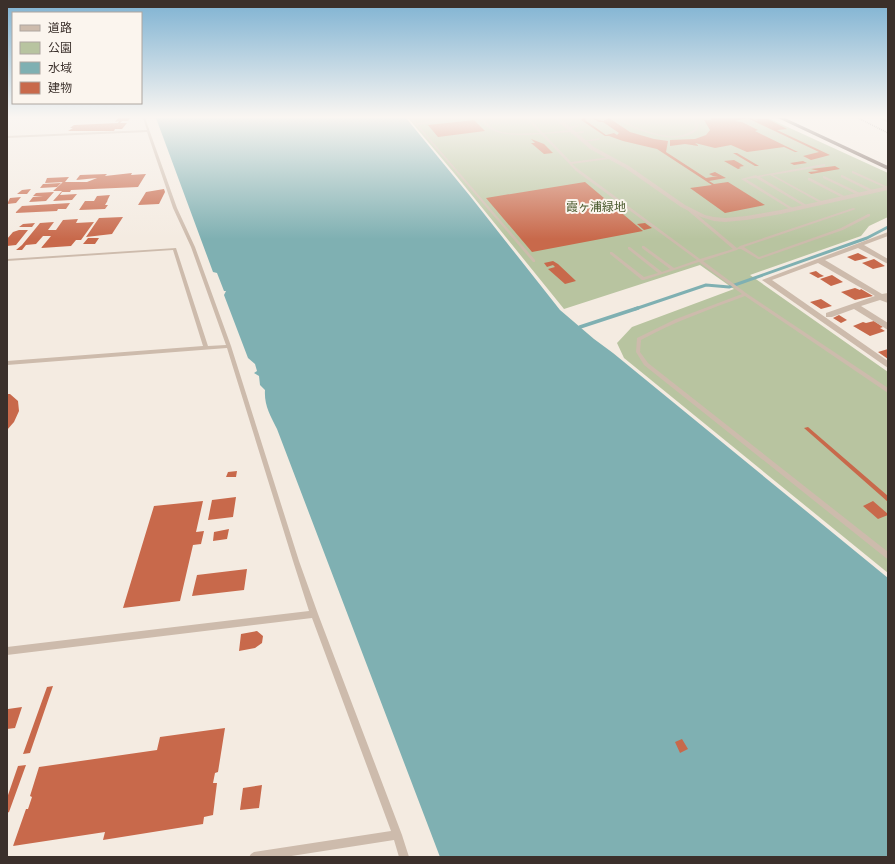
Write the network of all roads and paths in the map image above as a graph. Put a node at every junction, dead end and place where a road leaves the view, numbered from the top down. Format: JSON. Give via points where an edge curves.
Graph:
{"nodes":[{"id":1,"x":157,"y":158,"type":"edge"},
{"id":2,"x":446,"y":158,"type":"edge"},
{"id":3,"x":565,"y":158,"type":"edge"},
{"id":4,"x":607,"y":158,"type":"edge"},
{"id":5,"x":609,"y":158,"type":"edge"},
{"id":6,"x":867,"y":158,"type":"edge"},
{"id":7,"x":878,"y":158,"type":"edge"},
{"id":8,"x":570,"y":163,"type":"junction"},
{"id":9,"x":888,"y":163,"type":"edge"},
{"id":10,"x":824,"y":164,"type":"dead end"},
{"id":11,"x":888,"y":168,"type":"edge"},
{"id":12,"x":853,"y":172,"type":"dead end"},
{"id":13,"x":770,"y":174,"type":"junction"},
{"id":14,"x":756,"y":176,"type":"junction"},
{"id":15,"x":842,"y":176,"type":"dead end"},
{"id":16,"x":824,"y":177,"type":"dead end"},
{"id":17,"x":808,"y":179,"type":"dead end"},
{"id":18,"x":888,"y":188,"type":"edge"},
{"id":19,"x":874,"y":192,"type":"junction"},
{"id":20,"x":861,"y":195,"type":"junction"},
{"id":21,"x":846,"y":198,"type":"junction"},
{"id":22,"x":822,"y":203,"type":"junction"},
{"id":23,"x":807,"y":206,"type":"junction"},
{"id":24,"x":686,"y":208,"type":"junction"},
{"id":25,"x":854,"y":209,"type":"dead end"},
{"id":26,"x":793,"y":210,"type":"junction"},
{"id":27,"x":869,"y":216,"type":"dead end"},
{"id":28,"x":888,"y":234,"type":"edge"},
{"id":29,"x":858,"y":245,"type":"junction"},
{"id":30,"x":643,"y":247,"type":"dead end"},
{"id":31,"x":741,"y":247,"type":"junction"},
{"id":32,"x":629,"y":248,"type":"dead end"},
{"id":33,"x":736,"y":249,"type":"junction"},
{"id":34,"x":611,"y":253,"type":"dead end"},
{"id":35,"x":7,"y":260,"type":"edge"},
{"id":36,"x":819,"y":260,"type":"junction"},
{"id":37,"x":534,"y":261,"type":"dead end"},
{"id":38,"x":702,"y":262,"type":"junction"},
{"id":39,"x":888,"y":262,"type":"edge"},
{"id":40,"x":673,"y":270,"type":"junction"},
{"id":41,"x":661,"y":273,"type":"junction"},
{"id":42,"x":745,"y":294,"type":"junction"},
{"id":43,"x":886,"y":298,"type":"edge"},
{"id":44,"x":855,"y":306,"type":"junction"},
{"id":45,"x":828,"y":315,"type":"dead end"},
{"id":46,"x":888,"y":327,"type":"edge"},
{"id":47,"x":229,"y":346,"type":"junction"},
{"id":48,"x":206,"y":347,"type":"junction"},
{"id":49,"x":7,"y":363,"type":"edge"},
{"id":50,"x":888,"y":365,"type":"edge"},
{"id":51,"x":888,"y":391,"type":"edge"},
{"id":52,"x":888,"y":556,"type":"edge"},
{"id":53,"x":314,"y":614,"type":"junction"},
{"id":54,"x":7,"y":651,"type":"edge"},
{"id":55,"x":398,"y":835,"type":"junction"},
{"id":56,"x":254,"y":857,"type":"edge"},
{"id":57,"x":404,"y":857,"type":"edge"}],
"edges":[{"from":1,"to":47,"type":"lane","via":[[174,208],[193,247]]},
{"from":2,"to":37,"type":"lane"},
{"from":3,"to":8,"type":"lane"},
{"from":4,"to":8,"type":"lane"},
{"from":5,"to":24,"type":"street","via":[[627,167]]},
{"from":6,"to":11,"type":"highway"},
{"from":7,"to":9,"type":"highway"},
{"from":8,"to":38,"type":"lane"},
{"from":10,"to":13,"type":"lane"},
{"from":12,"to":18,"type":"lane"},
{"from":13,"to":14,"type":"lane"},
{"from":13,"to":22,"type":"lane"},
{"from":14,"to":23,"type":"lane"},
{"from":14,"to":26,"type":"lane","via":[[743,179]]},
{"from":15,"to":19,"type":"lane"},
{"from":16,"to":20,"type":"lane"},
{"from":17,"to":21,"type":"lane"},
{"from":18,"to":19,"type":"street"},
{"from":19,"to":20,"type":"street"},
{"from":20,"to":21,"type":"street"},
{"from":21,"to":22,"type":"street"},
{"from":22,"to":23,"type":"street"},
{"from":23,"to":26,"type":"street"},
{"from":24,"to":26,"type":"street","via":[[703,216],[725,220]]},
{"from":24,"to":33,"type":"lane"},
{"from":25,"to":31,"type":"lane"},
{"from":27,"to":31,"type":"lane","via":[[842,229],[759,258]]},
{"from":28,"to":29,"type":"street"},
{"from":29,"to":36,"type":"street"},
{"from":29,"to":39,"type":"street"},
{"from":30,"to":40,"type":"lane"},
{"from":31,"to":33,"type":"lane"},
{"from":32,"to":41,"type":"lane"},
{"from":33,"to":38,"type":"lane"},
{"from":34,"to":41,"type":"lane","via":[[643,279]]},
{"from":35,"to":48,"type":"lane","via":[[175,249]]},
{"from":36,"to":43,"type":"street"},
{"from":36,"to":50,"type":"street","via":[[766,280]]},
{"from":38,"to":40,"type":"lane"},
{"from":38,"to":42,"type":"lane"},
{"from":40,"to":41,"type":"lane"},
{"from":42,"to":51,"type":"lane"},
{"from":42,"to":52,"type":"lane","via":[[649,333],[639,339],[638,352],[646,364]]},
{"from":43,"to":44,"type":"street"},
{"from":44,"to":45,"type":"street"},
{"from":44,"to":46,"type":"street"},
{"from":47,"to":48,"type":"lane"},
{"from":47,"to":53,"type":"lane"},
{"from":48,"to":49,"type":"lane"},
{"from":53,"to":54,"type":"lane"},
{"from":53,"to":55,"type":"lane"},
{"from":55,"to":56,"type":"lane"},
{"from":55,"to":57,"type":"lane"}]}
